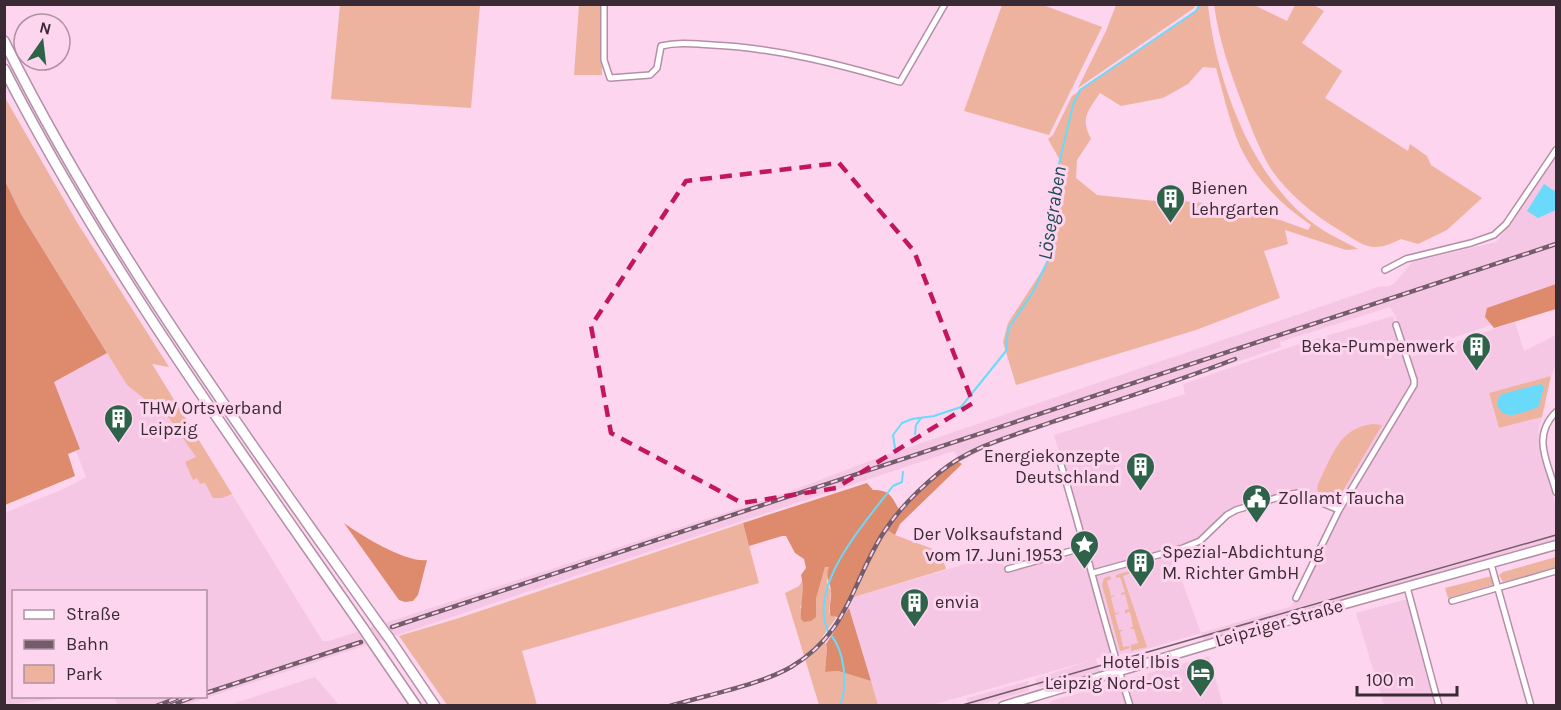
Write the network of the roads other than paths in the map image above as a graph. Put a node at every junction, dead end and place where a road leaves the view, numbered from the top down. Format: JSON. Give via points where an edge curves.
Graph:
{"nodes":[{"id":1,"x":604,"y":4,"type":"edge"},
{"id":2,"x":945,"y":4,"type":"edge"},
{"id":3,"x":4,"y":41,"type":"edge"},
{"id":4,"x":4,"y":69,"type":"edge"},
{"id":5,"x":1557,"y":150,"type":"edge"},
{"id":6,"x":1386,"y":270,"type":"dead end"},
{"id":7,"x":1396,"y":325,"type":"dead end"},
{"id":8,"x":1557,"y":412,"type":"edge"},
{"id":9,"x":1059,"y":458,"type":"dead end"},
{"id":10,"x":1557,"y":492,"type":"edge"},
{"id":11,"x":1339,"y":510,"type":"junction"},
{"id":12,"x":1557,"y":545,"type":"edge"},
{"id":13,"x":1085,"y":547,"type":"junction"},
{"id":14,"x":1491,"y":564,"type":"junction"},
{"id":15,"x":1008,"y":569,"type":"dead end"},
{"id":16,"x":1557,"y":571,"type":"edge"},
{"id":17,"x":1093,"y":573,"type":"junction"},
{"id":18,"x":1497,"y":587,"type":"junction"},
{"id":19,"x":1407,"y":588,"type":"junction"},
{"id":20,"x":1296,"y":598,"type":"dead end"},
{"id":21,"x":1452,"y":601,"type":"dead end"},
{"id":22,"x":1119,"y":670,"type":"junction"},
{"id":23,"x":416,"y":705,"type":"edge"},
{"id":24,"x":435,"y":705,"type":"edge"},
{"id":25,"x":1003,"y":705,"type":"edge"},
{"id":26,"x":1130,"y":705,"type":"edge"},
{"id":27,"x":1439,"y":705,"type":"edge"},
{"id":28,"x":1531,"y":705,"type":"edge"}],
"edges":[{"from":1,"to":2,"type":"street","via":[[604,60],[610,78],[650,75],[657,68],[662,46],[673,43],[811,57],[900,82]]},
{"from":3,"to":24,"type":"highway","bridge":true,"via":[[84,188],[147,289]]},
{"from":4,"to":23,"type":"highway","bridge":true,"via":[[72,192],[136,294]]},
{"from":5,"to":6,"type":"street","via":[[1506,224],[1494,235],[1406,259]]},
{"from":7,"to":11,"type":"street","via":[[1414,385]]},
{"from":8,"to":10,"type":"street","via":[[1546,425],[1542,442]]},
{"from":9,"to":13,"type":"street"},
{"from":11,"to":17,"type":"street","via":[[1298,493],[1286,495],[1236,510],[1200,541]]},
{"from":11,"to":20,"type":"street"},
{"from":12,"to":14,"type":"main road","name":"Leipziger Straße"},
{"from":13,"to":15,"type":"street"},
{"from":13,"to":17,"type":"street"},
{"from":14,"to":18,"type":"street"},
{"from":14,"to":19,"type":"main road","name":"Leipziger Straße"},
{"from":16,"to":18,"type":"street"},
{"from":17,"to":22,"type":"street"},
{"from":18,"to":21,"type":"street"},
{"from":18,"to":28,"type":"street"},
{"from":19,"to":22,"type":"main road","name":"Leipziger Straße"},
{"from":19,"to":27,"type":"street"},
{"from":22,"to":25,"type":"main road","name":"Leipziger Straße"},
{"from":22,"to":26,"type":"street"}]}
